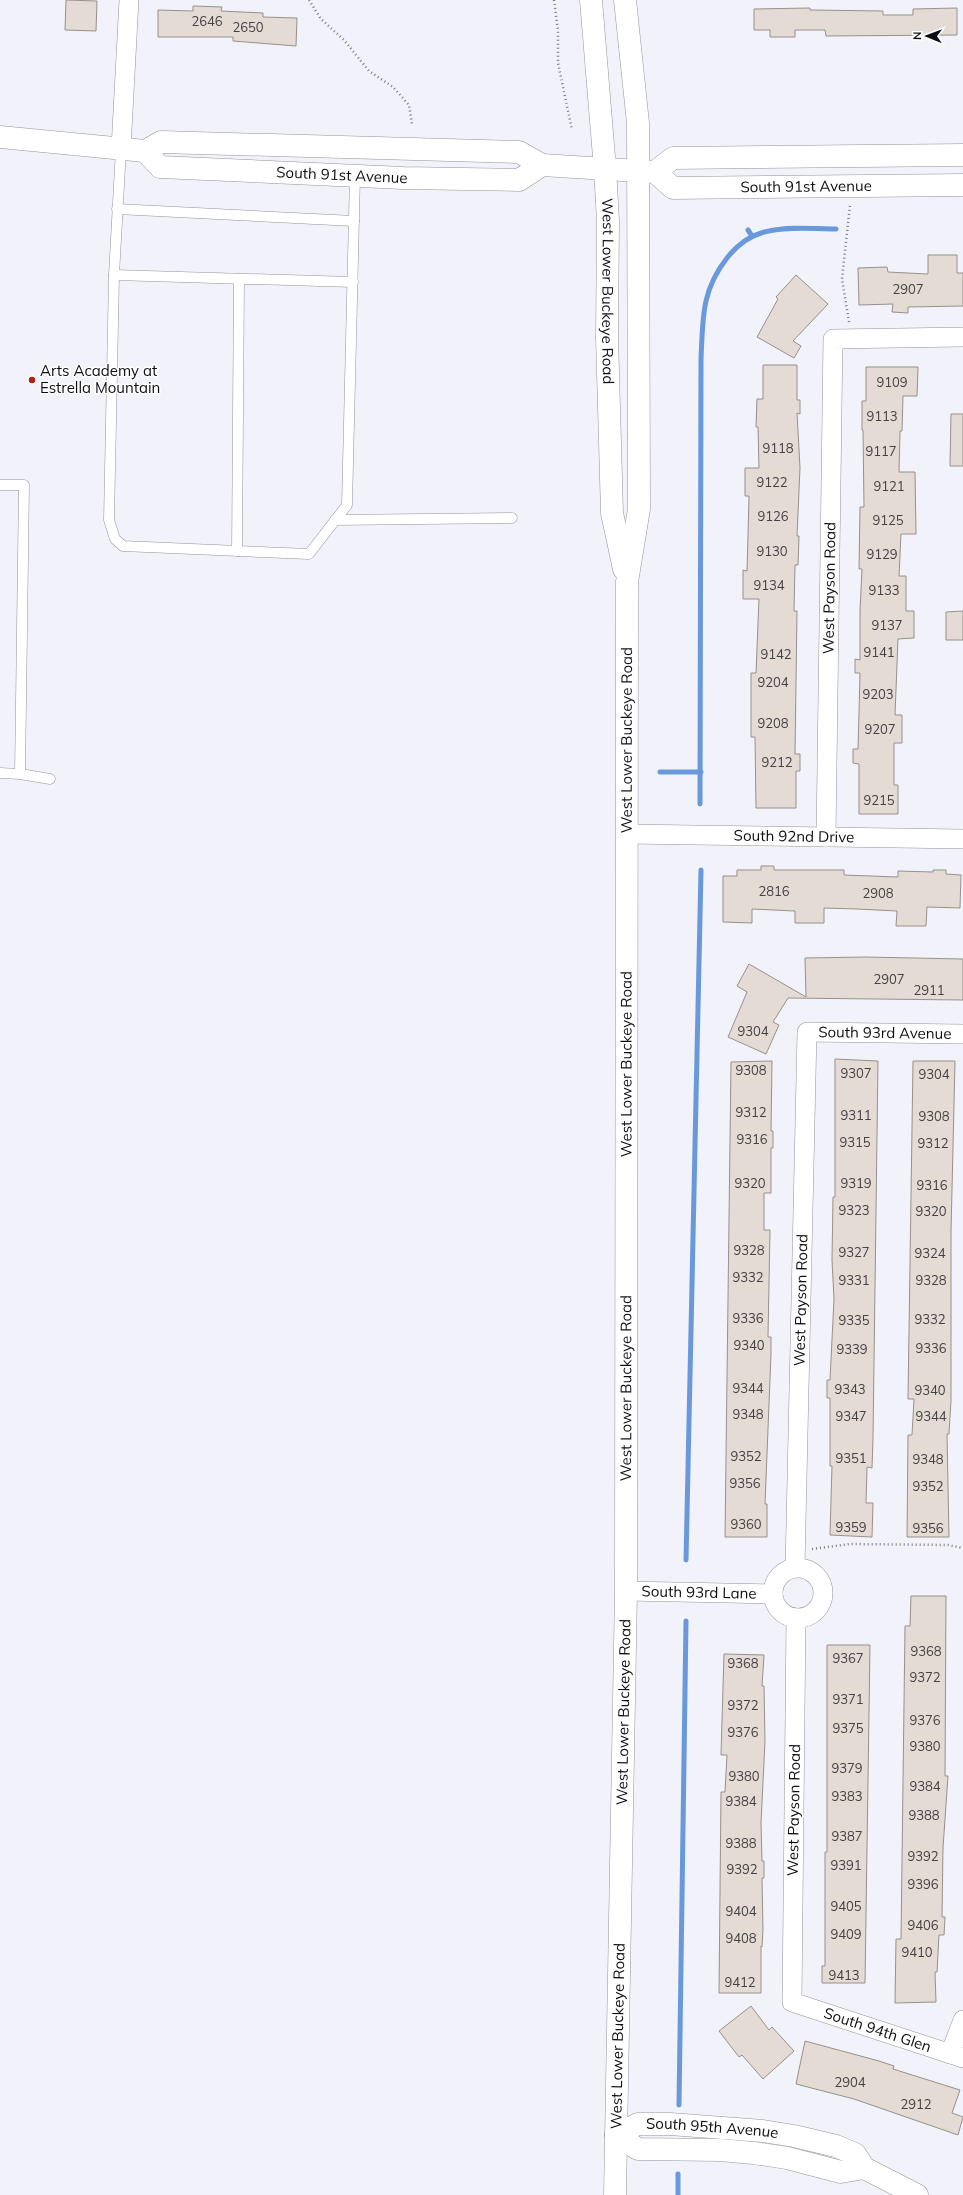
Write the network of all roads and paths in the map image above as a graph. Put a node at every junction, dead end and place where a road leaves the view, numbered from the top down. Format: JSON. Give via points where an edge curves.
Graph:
{"nodes":[{"id":1,"x":129,"y":0,"type":"edge"},
{"id":2,"x":309,"y":0,"type":"edge"},
{"id":3,"x":554,"y":0,"type":"edge"},
{"id":4,"x":590,"y":0,"type":"edge"},
{"id":5,"x":625,"y":0,"type":"edge"},
{"id":6,"x":412,"y":124,"type":"dead end"},
{"id":7,"x":572,"y":130,"type":"dead end"},
{"id":8,"x":0,"y":137,"type":"edge"},
{"id":9,"x":121,"y":149,"type":"junction"},
{"id":10,"x":145,"y":151,"type":"junction"},
{"id":11,"x":963,"y":155,"type":"edge"},
{"id":12,"x":542,"y":165,"type":"junction"},
{"id":13,"x":605,"y":169,"type":"junction"},
{"id":14,"x":646,"y":172,"type":"junction"},
{"id":15,"x":355,"y":176,"type":"junction"},
{"id":16,"x":963,"y":184,"type":"edge"},
{"id":17,"x":852,"y":186,"type":"junction"},
{"id":18,"x":117,"y":209,"type":"junction"},
{"id":19,"x":354,"y":222,"type":"junction"},
{"id":20,"x":114,"y":275,"type":"junction"},
{"id":21,"x":239,"y":279,"type":"junction"},
{"id":22,"x":353,"y":282,"type":"junction"},
{"id":23,"x":963,"y":337,"type":"edge"},
{"id":24,"x":841,"y":339,"type":"junction"},
{"id":25,"x":0,"y":485,"type":"edge"},
{"id":26,"x":512,"y":518,"type":"dead end"},
{"id":27,"x":335,"y":520,"type":"junction"},
{"id":28,"x":237,"y":551,"type":"junction"},
{"id":29,"x":627,"y":582,"type":"junction"},
{"id":30,"x":0,"y":773,"type":"edge"},
{"id":31,"x":20,"y":774,"type":"junction"},
{"id":32,"x":50,"y":779,"type":"dead end"},
{"id":33,"x":626,"y":834,"type":"junction"},
{"id":34,"x":826,"y":837,"type":"junction"},
{"id":35,"x":963,"y":839,"type":"edge"},
{"id":36,"x":807,"y":1032,"type":"joint"},
{"id":37,"x":963,"y":1034,"type":"edge"},
{"id":38,"x":963,"y":1548,"type":"edge"},
{"id":39,"x":795,"y":1559,"type":"junction"},
{"id":40,"x":626,"y":1591,"type":"junction"},
{"id":41,"x":772,"y":1594,"type":"junction"},
{"id":42,"x":796,"y":1618,"type":"junction"},
{"id":43,"x":792,"y":2002,"type":"joint"},
{"id":44,"x":963,"y":2020,"type":"edge"},
{"id":45,"x":957,"y":2056,"type":"edge"},
{"id":46,"x":616,"y":2135,"type":"junction"},
{"id":47,"x":615,"y":2195,"type":"edge"},
{"id":48,"x":917,"y":2195,"type":"edge"}],
"edges":[{"from":1,"to":9,"type":"street"},
{"from":2,"to":6,"type":"path","via":[[321,19],[344,40],[368,71],[393,87],[409,105]]},
{"from":3,"to":7,"type":"path","via":[[558,30],[558,63]]},
{"from":4,"to":13,"type":"main road","name":"West Lower Buckeye Road"},
{"from":5,"to":14,"type":"main road","name":"West Lower Buckeye Road","via":[[638,123]]},
{"from":8,"to":9,"type":"main road"},
{"from":9,"to":10,"type":"main road"},
{"from":9,"to":18,"type":"lane"},
{"from":10,"to":12,"type":"main road","name":"South 91st Avenue","via":[[161,142],[519,152]]},
{"from":10,"to":15,"type":"main road","name":"South 91st Avenue","via":[[160,167]]},
{"from":11,"to":14,"type":"main road","name":"South 91st Avenue","via":[[673,158]]},
{"from":12,"to":13,"type":"main road","name":"South 91st Avenue"},
{"from":12,"to":15,"type":"main road","name":"South 91st Avenue","via":[[519,180]]},
{"from":13,"to":14,"type":"main road","name":"South 91st Avenue"},
{"from":13,"to":29,"type":"main road","name":"West Lower Buckeye Road","via":[[612,513]]},
{"from":14,"to":17,"type":"main road","name":"South 91st Avenue","via":[[674,188]]},
{"from":14,"to":29,"type":"main road","name":"West Lower Buckeye Road","via":[[639,509]]},
{"from":15,"to":19,"type":"lane"},
{"from":16,"to":17,"type":"main road","name":"South 91st Avenue"},
{"from":17,"to":24,"type":"path","via":[[842,279],[849,322]]},
{"from":18,"to":19,"type":"lane"},
{"from":18,"to":20,"type":"lane"},
{"from":19,"to":22,"type":"lane"},
{"from":20,"to":21,"type":"lane"},
{"from":20,"to":28,"type":"lane","via":[[109,520],[115,539],[123,546]]},
{"from":21,"to":22,"type":"lane"},
{"from":21,"to":28,"type":"lane"},
{"from":22,"to":27,"type":"lane","via":[[347,505]]},
{"from":23,"to":24,"type":"street"},
{"from":24,"to":34,"type":"street","name":"West Payson Road"},
{"from":25,"to":31,"type":"lane","via":[[24,485]]},
{"from":26,"to":27,"type":"lane"},
{"from":27,"to":28,"type":"lane","via":[[309,554]]},
{"from":29,"to":33,"type":"main road","name":"West Lower Buckeye Road"},
{"from":30,"to":31,"type":"lane"},
{"from":31,"to":32,"type":"lane"},
{"from":33,"to":34,"type":"street","name":"South 92nd Drive"},
{"from":33,"to":40,"type":"main road","name":"West Lower Buckeye Road"},
{"from":34,"to":35,"type":"street","name":"South 92nd Drive"},
{"from":36,"to":37,"type":"street","name":"South 93rd Avenue"},
{"from":36,"to":39,"type":"street","name":"West Payson Road"},
{"from":38,"to":39,"type":"path","via":[[948,1545],[850,1544]]},
{"from":39,"to":41,"type":"street","via":[[773,1586]]},
{"from":39,"to":42,"type":"street","via":[[817,1577],[823,1592],[822,1600],[815,1611]]},
{"from":40,"to":41,"type":"street","name":"South 93rd Lane"},
{"from":40,"to":46,"type":"main road","name":"West Lower Buckeye Road"},
{"from":41,"to":42,"type":"street","via":[[782,1613]]},
{"from":42,"to":43,"type":"street","name":"West Payson Road"},
{"from":43,"to":45,"type":"street","name":"South 94th Glen"},
{"from":44,"to":45,"type":"street"},
{"from":46,"to":47,"type":"main road","name":"West Lower Buckeye Road"},
{"from":46,"to":48,"type":"main road","name":"South 95th Avenue","via":[[638,2149],[747,2152],[787,2158],[841,2172],[864,2168]]}]}
